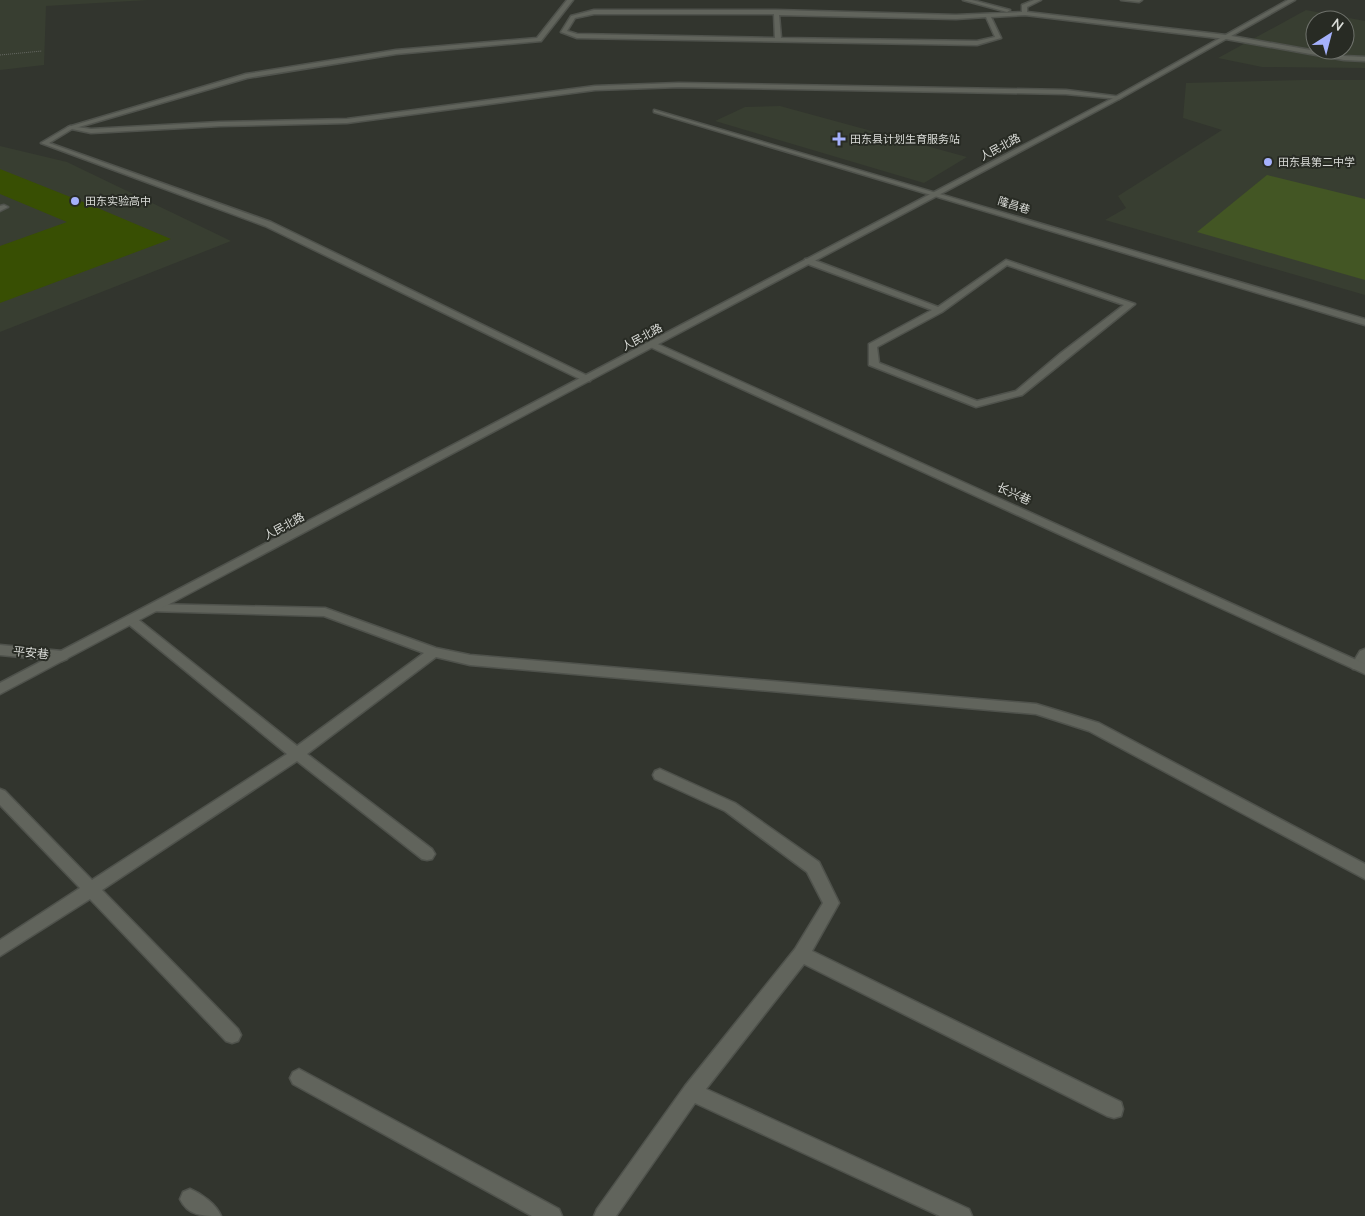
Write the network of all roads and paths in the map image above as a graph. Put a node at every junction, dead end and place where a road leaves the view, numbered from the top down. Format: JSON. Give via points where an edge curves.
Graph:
{"nodes":[{"id":1,"x":570,"y":0,"type":"edge"},
{"id":2,"x":966,"y":0,"type":"edge"},
{"id":3,"x":1038,"y":0,"type":"edge"},
{"id":4,"x":1124,"y":0,"type":"edge"},
{"id":5,"x":1139,"y":0,"type":"edge"},
{"id":6,"x":1292,"y":0,"type":"edge"},
{"id":7,"x":776,"y":12,"type":"junction"},
{"id":8,"x":1014,"y":13,"type":"junction"},
{"id":9,"x":1025,"y":13,"type":"junction"},
{"id":10,"x":987,"y":14,"type":"junction"},
{"id":11,"x":1226,"y":37,"type":"junction"},
{"id":12,"x":778,"y":38,"type":"junction"},
{"id":13,"x":42,"y":52,"type":"dead end"},
{"id":14,"x":0,"y":55,"type":"edge"},
{"id":15,"x":1365,"y":59,"type":"edge"},
{"id":16,"x":1119,"y":97,"type":"junction"},
{"id":17,"x":656,"y":111,"type":"dead end"},
{"id":18,"x":70,"y":128,"type":"junction"},
{"id":19,"x":937,"y":193,"type":"junction"},
{"id":20,"x":808,"y":262,"type":"junction"},
{"id":21,"x":938,"y":310,"type":"junction"},
{"id":22,"x":1365,"y":322,"type":"edge"},
{"id":23,"x":652,"y":344,"type":"junction"},
{"id":24,"x":587,"y":379,"type":"junction"},
{"id":25,"x":153,"y":608,"type":"junction"},
{"id":26,"x":131,"y":620,"type":"junction"},
{"id":27,"x":0,"y":650,"type":"edge"},
{"id":28,"x":434,"y":652,"type":"junction"},
{"id":29,"x":62,"y":656,"type":"junction"},
{"id":30,"x":1363,"y":663,"type":"edge"},
{"id":31,"x":0,"y":689,"type":"edge"},
{"id":32,"x":296,"y":754,"type":"junction"},
{"id":33,"x":660,"y":775,"type":"dead end"},
{"id":34,"x":0,"y":795,"type":"edge"},
{"id":35,"x":427,"y":854,"type":"dead end"},
{"id":36,"x":1365,"y":872,"type":"edge"},
{"id":37,"x":90,"y":889,"type":"junction"},
{"id":38,"x":0,"y":949,"type":"edge"},
{"id":39,"x":801,"y":954,"type":"junction"},
{"id":40,"x":232,"y":1035,"type":"dead end"},
{"id":41,"x":299,"y":1078,"type":"dead end"},
{"id":42,"x":692,"y":1092,"type":"junction"},
{"id":43,"x":1114,"y":1109,"type":"dead end"},
{"id":44,"x":190,"y":1198,"type":"dead end"},
{"id":45,"x":211,"y":1216,"type":"edge"},
{"id":46,"x":552,"y":1216,"type":"edge"},
{"id":47,"x":604,"y":1216,"type":"edge"},
{"id":48,"x":962,"y":1216,"type":"edge"}],
"edges":[{"from":1,"to":18,"type":"street","via":[[539,40],[396,52],[246,76]]},
{"from":2,"to":8,"type":"street"},
{"from":3,"to":9,"type":"street","via":[[1024,6]]},
{"from":4,"to":5,"type":"street"},
{"from":6,"to":11,"type":"street","name":"人民北路"},
{"from":7,"to":10,"type":"street"},
{"from":7,"to":12,"type":"street"},
{"from":7,"to":12,"type":"street","via":[[594,12],[573,17],[564,32],[577,36]]},
{"from":8,"to":9,"type":"street"},
{"from":8,"to":10,"type":"street"},
{"from":9,"to":11,"type":"street"},
{"from":10,"to":12,"type":"street","via":[[998,38],[977,43]]},
{"from":11,"to":15,"type":"street"},
{"from":11,"to":16,"type":"street","name":"人民北路"},
{"from":13,"to":14,"type":"path"},
{"from":16,"to":18,"type":"street","via":[[1066,92],[669,86],[595,88],[347,121],[91,131]]},
{"from":16,"to":19,"type":"street","name":"人民北路"},
{"from":17,"to":19,"type":"street","name":"隆昌巷"},
{"from":18,"to":24,"type":"street","via":[[44,143],[268,224]]},
{"from":19,"to":20,"type":"street","name":"人民北路"},
{"from":19,"to":22,"type":"street","name":"隆昌巷"},
{"from":20,"to":21,"type":"street"},
{"from":20,"to":23,"type":"street","name":"人民北路"},
{"from":21,"to":21,"type":"street","via":[[1006,262],[1131,304],[1019,393],[976,404],[874,365],[872,346]]},
{"from":23,"to":24,"type":"street","name":"人民北路"},
{"from":23,"to":30,"type":"street","name":"长兴巷"},
{"from":24,"to":25,"type":"street","name":"人民北路"},
{"from":25,"to":26,"type":"street","name":"人民北路"},
{"from":25,"to":28,"type":"street","via":[[325,612]]},
{"from":26,"to":29,"type":"street","name":"人民北路"},
{"from":26,"to":32,"type":"street"},
{"from":27,"to":29,"type":"street","name":"平安巷"},
{"from":28,"to":32,"type":"street"},
{"from":28,"to":36,"type":"street","via":[[470,660],[1036,709],[1094,727]]},
{"from":29,"to":31,"type":"street","name":"人民北路"},
{"from":32,"to":35,"type":"street"},
{"from":32,"to":37,"type":"street"},
{"from":33,"to":39,"type":"street","via":[[730,807],[813,867],[831,903]]},
{"from":34,"to":37,"type":"street"},
{"from":37,"to":38,"type":"street"},
{"from":37,"to":40,"type":"street"},
{"from":39,"to":42,"type":"street"},
{"from":39,"to":43,"type":"street"},
{"from":41,"to":46,"type":"street"},
{"from":42,"to":47,"type":"street"},
{"from":42,"to":48,"type":"street"},
{"from":44,"to":45,"type":"street"}]}
